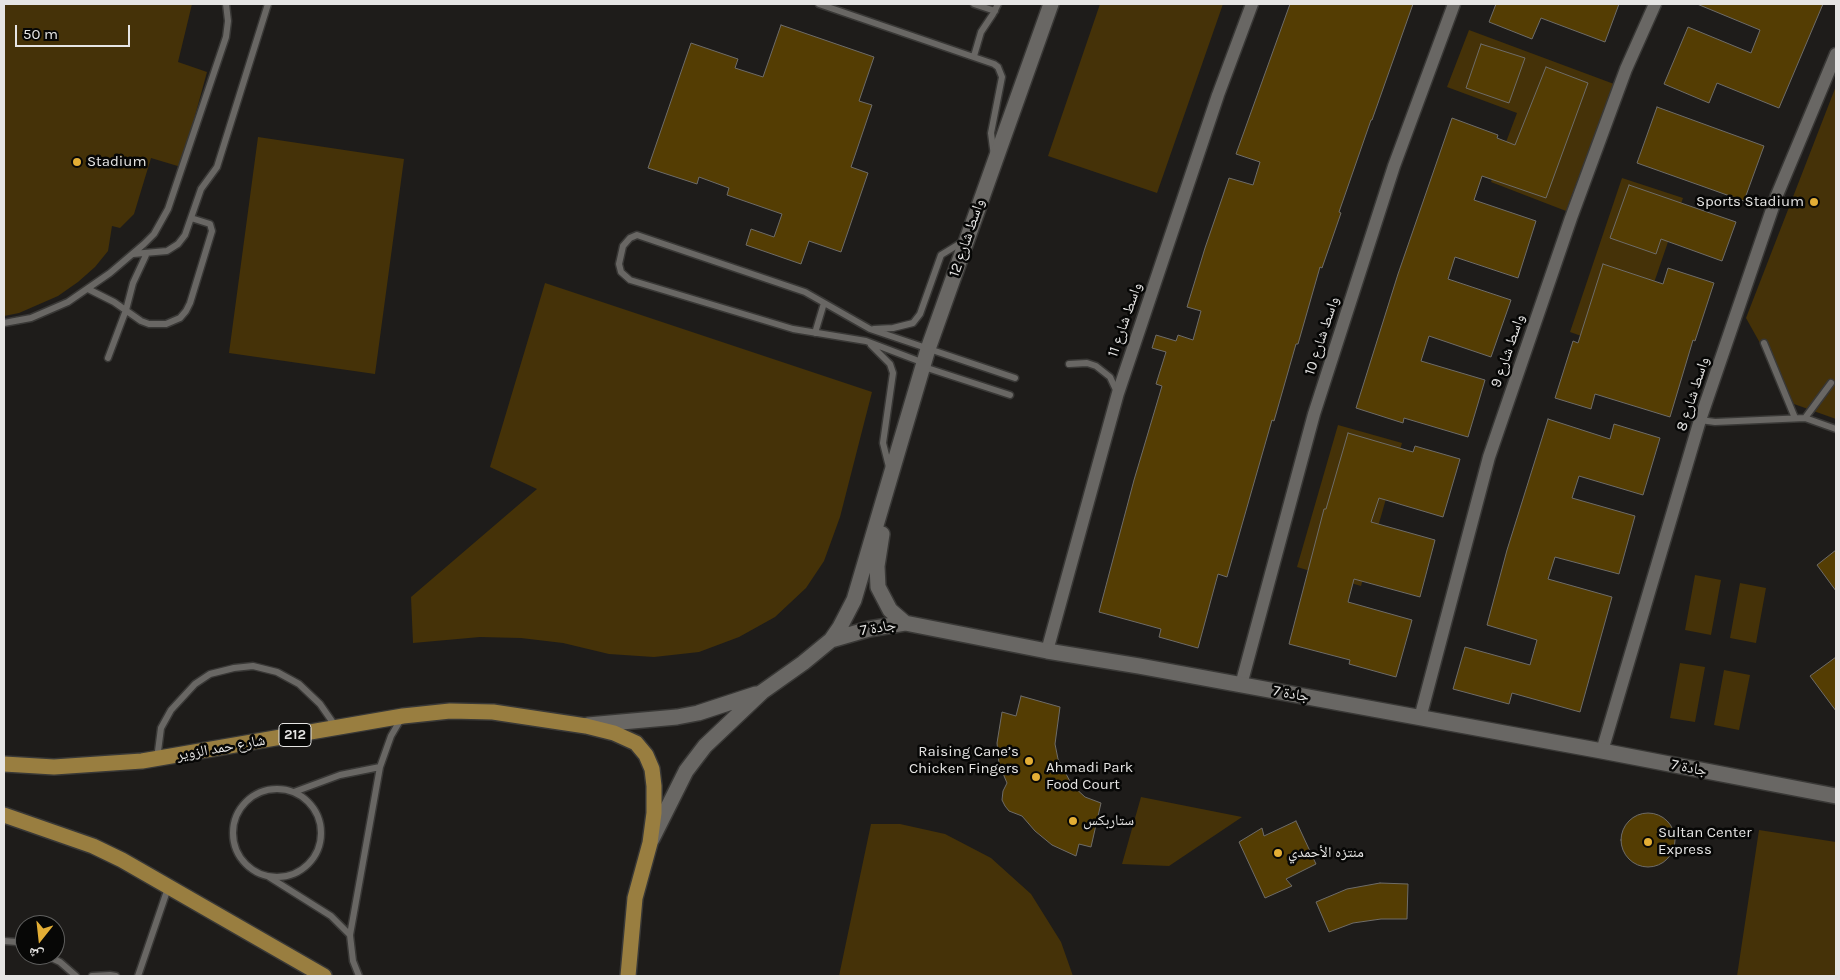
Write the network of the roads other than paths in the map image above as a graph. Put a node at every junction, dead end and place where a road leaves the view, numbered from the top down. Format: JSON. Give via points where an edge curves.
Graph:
{"nodes":[{"id":1,"x":226,"y":4,"type":"edge"},
{"id":2,"x":268,"y":4,"type":"edge"},
{"id":3,"x":819,"y":4,"type":"edge"},
{"id":4,"x":974,"y":4,"type":"edge"},
{"id":5,"x":1051,"y":4,"type":"edge"},
{"id":6,"x":1252,"y":4,"type":"edge"},
{"id":7,"x":1454,"y":4,"type":"edge"},
{"id":8,"x":1655,"y":4,"type":"edge"},
{"id":9,"x":996,"y":7,"type":"edge"},
{"id":10,"x":1836,"y":54,"type":"edge"},
{"id":11,"x":974,"y":56,"type":"junction"},
{"id":12,"x":995,"y":160,"type":"junction"},
{"id":13,"x":191,"y":218,"type":"junction"},
{"id":14,"x":967,"y":239,"type":"junction"},
{"id":15,"x":132,"y":254,"type":"junction"},
{"id":16,"x":147,"y":254,"type":"junction"},
{"id":17,"x":88,"y":289,"type":"junction"},
{"id":18,"x":824,"y":303,"type":"junction"},
{"id":19,"x":126,"y":310,"type":"junction"},
{"id":20,"x":4,"y":323,"type":"edge"},
{"id":21,"x":870,"y":329,"type":"junction"},
{"id":22,"x":815,"y":333,"type":"junction"},
{"id":23,"x":866,"y":341,"type":"junction"},
{"id":24,"x":1764,"y":343,"type":"dead end"},
{"id":25,"x":108,"y":358,"type":"dead end"},
{"id":26,"x":925,"y":359,"type":"junction"},
{"id":27,"x":1069,"y":364,"type":"dead end"},
{"id":28,"x":1015,"y":378,"type":"dead end"},
{"id":29,"x":1831,"y":383,"type":"dead end"},
{"id":30,"x":1118,"y":393,"type":"junction"},
{"id":31,"x":1010,"y":395,"type":"dead end"},
{"id":32,"x":1795,"y":418,"type":"junction"},
{"id":33,"x":1805,"y":418,"type":"junction"},
{"id":34,"x":1700,"y":420,"type":"junction"},
{"id":35,"x":1836,"y":429,"type":"edge"},
{"id":36,"x":891,"y":475,"type":"junction"},
{"id":37,"x":905,"y":623,"type":"junction"},
{"id":38,"x":831,"y":640,"type":"junction"},
{"id":39,"x":1048,"y":651,"type":"junction"},
{"id":40,"x":1240,"y":685,"type":"junction"},
{"id":41,"x":762,"y":692,"type":"junction"},
{"id":42,"x":403,"y":716,"type":"junction"},
{"id":43,"x":1420,"y":718,"type":"junction"},
{"id":44,"x":586,"y":726,"type":"junction"},
{"id":45,"x":336,"y":728,"type":"junction"},
{"id":46,"x":1602,"y":751,"type":"junction"},
{"id":47,"x":157,"y":759,"type":"junction"},
{"id":48,"x":4,"y":764,"type":"edge"},
{"id":49,"x":380,"y":767,"type":"junction"},
{"id":50,"x":294,"y":792,"type":"junction"},
{"id":51,"x":1836,"y":796,"type":"edge"},
{"id":52,"x":4,"y":815,"type":"edge"},
{"id":53,"x":650,"y":843,"type":"junction"},
{"id":54,"x":266,"y":875,"type":"junction"},
{"id":55,"x":168,"y":887,"type":"junction"},
{"id":56,"x":350,"y":935,"type":"junction"},
{"id":57,"x":63,"y":965,"type":"edge"},
{"id":58,"x":628,"y":975,"type":"edge"},
{"id":59,"x":76,"y":976,"type":"edge"},
{"id":60,"x":92,"y":976,"type":"edge"},
{"id":61,"x":116,"y":976,"type":"edge"},
{"id":62,"x":138,"y":976,"type":"edge"},
{"id":63,"x":324,"y":976,"type":"edge"},
{"id":64,"x":359,"y":976,"type":"edge"}],
"edges":[{"from":1,"to":15,"type":"lane","via":[[226,37],[168,209],[154,234]]},
{"from":2,"to":13,"type":"lane","via":[[217,167],[201,189]]},
{"from":3,"to":11,"type":"lane"},
{"from":4,"to":9,"type":"lane"},
{"from":5,"to":12,"type":"main road","name":"واسط شارع 12"},
{"from":6,"to":30,"type":"street","name":"واسط شارع 11","via":[[1218,95]]},
{"from":7,"to":40,"type":"street","name":"واسط شارع 10","via":[[1394,166],[1317,404]]},
{"from":8,"to":43,"type":"street","name":"واسط شارع 9","via":[[1626,68],[1571,218],[1489,457]]},
{"from":9,"to":11,"type":"lane","via":[[981,32]]},
{"from":10,"to":34,"type":"street","name":"واسط شارع 8","via":[[1777,195]]},
{"from":11,"to":12,"type":"lane","via":[[994,64],[1002,77],[990,132]]},
{"from":12,"to":14,"type":"main road","name":"واسط شارع 12"},
{"from":13,"to":16,"type":"lane","via":[[178,244],[167,251]]},
{"from":13,"to":19,"type":"lane","via":[[210,224],[212,229],[186,311],[174,322],[158,325],[141,321]]},
{"from":14,"to":21,"type":"lane","via":[[941,256],[920,314],[913,323]]},
{"from":14,"to":26,"type":"main road","name":"واسط شارع 12"},
{"from":15,"to":16,"type":"lane"},
{"from":15,"to":17,"type":"lane"},
{"from":16,"to":19,"type":"lane","via":[[133,283]]},
{"from":17,"to":19,"type":"lane"},
{"from":17,"to":20,"type":"lane","via":[[50,311]]},
{"from":18,"to":21,"type":"lane"},
{"from":18,"to":22,"type":"lane"},
{"from":18,"to":22,"type":"lane","via":[[805,292],[637,235],[623,246],[619,264],[621,272],[630,280]]},
{"from":19,"to":25,"type":"lane"},
{"from":21,"to":26,"type":"lane"},
{"from":22,"to":23,"type":"lane"},
{"from":23,"to":26,"type":"lane"},
{"from":23,"to":36,"type":"lane","via":[[887,360],[894,373],[883,443]]},
{"from":24,"to":32,"type":"lane"},
{"from":26,"to":28,"type":"lane"},
{"from":26,"to":31,"type":"lane"},
{"from":26,"to":36,"type":"main road","name":"واسط شارع 12"},
{"from":27,"to":30,"type":"lane","via":[[1096,366],[1110,377]]},
{"from":29,"to":33,"type":"lane"},
{"from":30,"to":39,"type":"street","name":"واسط شارع 11"},
{"from":32,"to":33,"type":"lane"},
{"from":32,"to":34,"type":"lane"},
{"from":33,"to":35,"type":"lane"},
{"from":34,"to":46,"type":"street","name":"واسط شارع 8"},
{"from":36,"to":37,"type":"main road","name":"واسط شارع 12","via":[[877,566],[878,587],[890,610]]},
{"from":36,"to":38,"type":"main road","name":"واسط شارع 12","via":[[854,600]]},
{"from":37,"to":38,"type":"main road","name":"جادة 7"},
{"from":37,"to":39,"type":"main road","name":"جادة 7"},
{"from":38,"to":41,"type":"main road","name":"جادة 7"},
{"from":39,"to":40,"type":"main road","name":"جادة 7"},
{"from":40,"to":43,"type":"main road","name":"جادة 7"},
{"from":41,"to":44,"type":"main road","name":"جادة 7","via":[[698,713]]},
{"from":41,"to":53,"type":"main road","name":"جادة 7","via":[[705,746],[686,771]]},
{"from":42,"to":44,"type":"main road","name":"شارع حمد الزوير","number":"212","via":[[450,710],[472,711]]},
{"from":42,"to":45,"type":"main road","name":"شارع حمد الزوير","number":"212"},
{"from":42,"to":49,"type":"lane","via":[[391,736]]},
{"from":43,"to":46,"type":"main road","name":"جادة 7"},
{"from":44,"to":53,"type":"main road","number":"212","via":[[636,743],[646,755],[652,768],[654,786]]},
{"from":45,"to":47,"type":"main road","name":"شارع حمد الزوير","number":"212"},
{"from":45,"to":47,"type":"lane","via":[[320,704],[299,684],[277,672],[253,666],[234,668],[210,674],[171,710],[161,728]]},
{"from":46,"to":51,"type":"main road","name":"جادة 7"},
{"from":47,"to":48,"type":"main road","name":"شارع حمد الزوير","number":"212","via":[[54,767]]},
{"from":49,"to":50,"type":"lane","via":[[340,775]]},
{"from":49,"to":56,"type":"lane"},
{"from":50,"to":54,"type":"lane","via":[[313,806],[318,817],[321,834],[317,852],[310,862],[295,872],[278,877]]},
{"from":50,"to":54,"type":"lane","via":[[282,788],[258,792],[244,803],[235,818],[233,836],[238,854],[250,867]]},
{"from":52,"to":55,"type":"main road","via":[[93,846]]},
{"from":53,"to":58,"type":"main road","number":"212","via":[[635,898]]},
{"from":54,"to":56,"type":"lane","via":[[331,916]]},
{"from":55,"to":62,"type":"lane"},
{"from":55,"to":63,"type":"main road"},
{"from":56,"to":64,"type":"lane","via":[[353,961]]},
{"from":57,"to":59,"type":"lane"},
{"from":60,"to":61,"type":"lane"}]}
